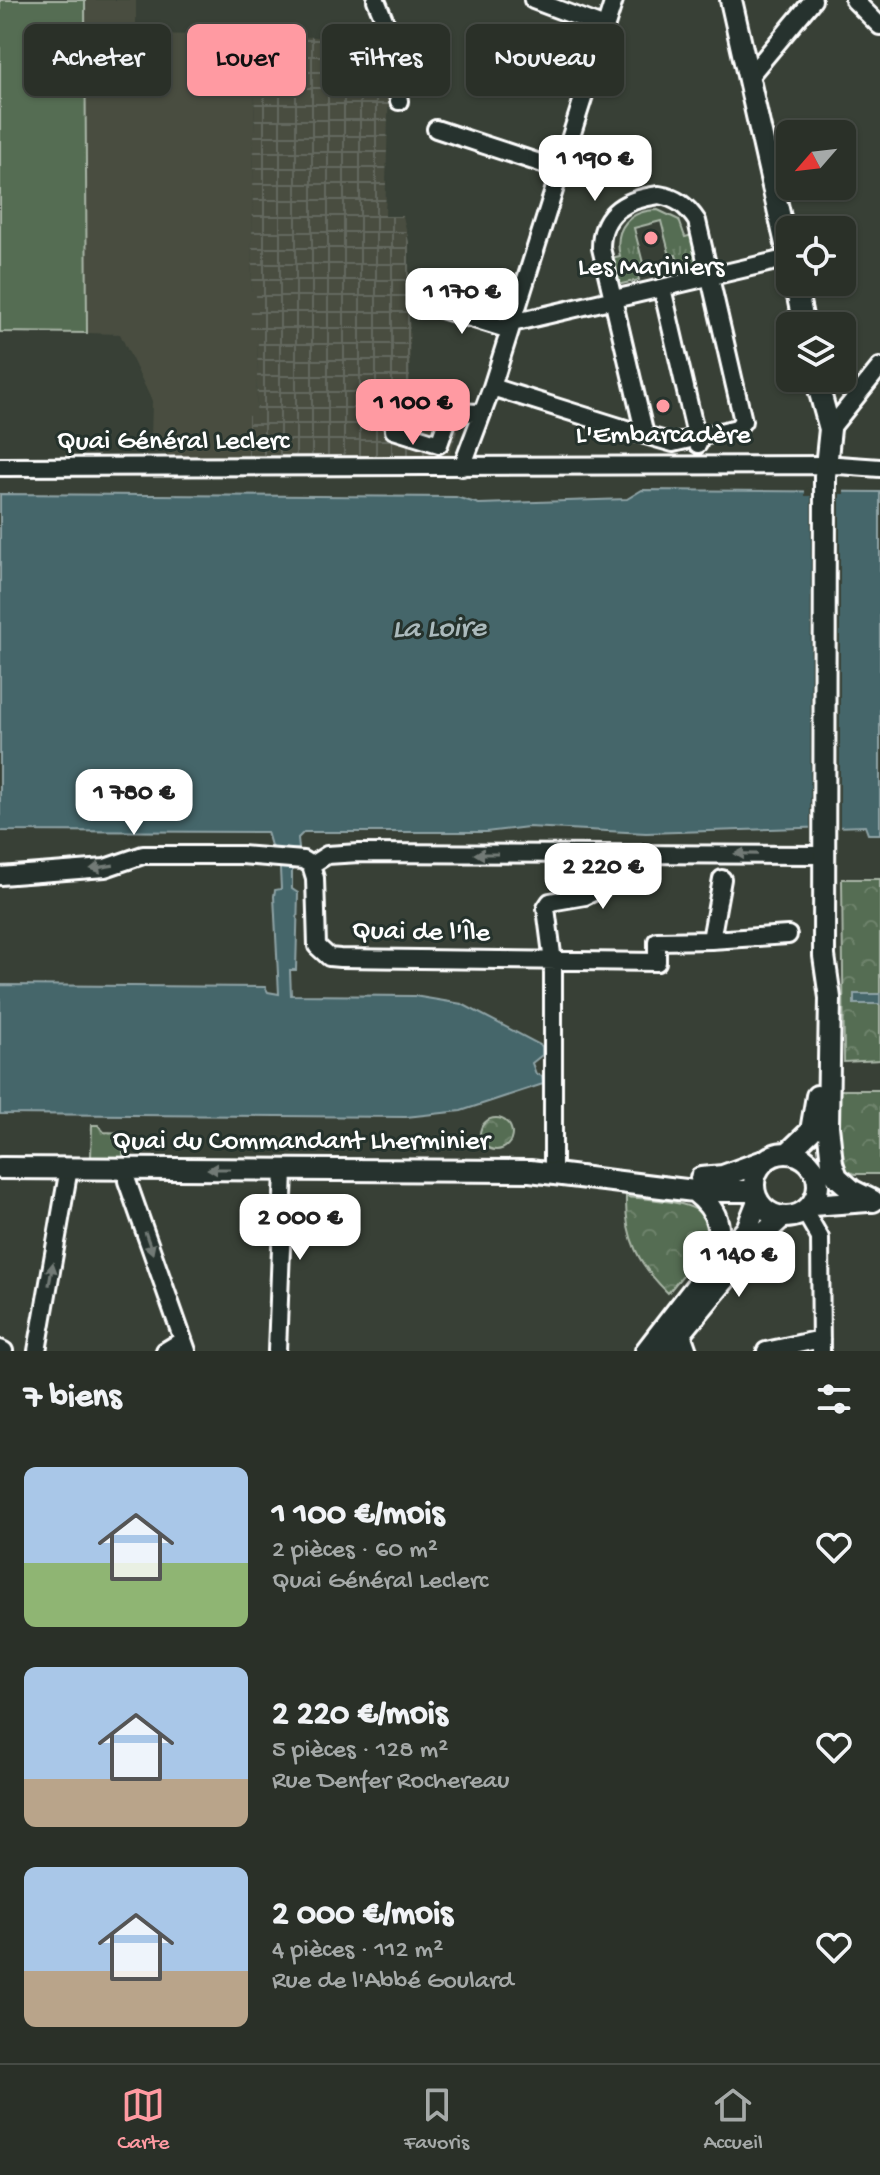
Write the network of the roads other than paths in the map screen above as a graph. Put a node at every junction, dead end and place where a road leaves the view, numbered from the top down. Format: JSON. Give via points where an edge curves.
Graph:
{"nodes":[{"id":1,"x":376,"y":0,"type":"edge"},
{"id":2,"x":533,"y":0,"type":"edge"},
{"id":3,"x":614,"y":0,"type":"edge"},
{"id":4,"x":731,"y":0,"type":"edge"},
{"id":5,"x":813,"y":0,"type":"edge"},
{"id":6,"x":854,"y":0,"type":"edge"},
{"id":7,"x":597,"y":24,"type":"edge"},
{"id":8,"x":606,"y":24,"type":"edge"},
{"id":9,"x":880,"y":26,"type":"edge"},
{"id":10,"x":748,"y":78,"type":"junction"},
{"id":11,"x":584,"y":96,"type":"edge"},
{"id":12,"x":399,"y":101,"type":"dead end"},
{"id":13,"x":436,"y":129,"type":"dead end"},
{"id":14,"x":561,"y":170,"type":"junction"},
{"id":15,"x":780,"y":216,"type":"edge"},
{"id":16,"x":776,"y":263,"type":"edge"},
{"id":17,"x":712,"y":277,"type":"junction"},
{"id":18,"x":662,"y":288,"type":"junction"},
{"id":19,"x":613,"y":299,"type":"junction"},
{"id":20,"x":425,"y":304,"type":"dead end"},
{"id":21,"x":511,"y":327,"type":"junction"},
{"id":22,"x":880,"y":367,"type":"edge"},
{"id":23,"x":492,"y":387,"type":"junction"},
{"id":24,"x":819,"y":392,"type":"edge"},
{"id":25,"x":823,"y":407,"type":"junction"},
{"id":26,"x":847,"y":409,"type":"junction"},
{"id":27,"x":451,"y":410,"type":"dead end"},
{"id":28,"x":482,"y":413,"type":"junction"},
{"id":29,"x":830,"y":429,"type":"junction"},
{"id":30,"x":645,"y":435,"type":"junction"},
{"id":31,"x":700,"y":452,"type":"junction"},
{"id":32,"x":0,"y":467,"type":"edge"},
{"id":33,"x":462,"y":467,"type":"junction"},
{"id":34,"x":880,"y":468,"type":"edge"},
{"id":35,"x":826,"y":471,"type":"junction"},
{"id":36,"x":624,"y":855,"type":"junction"},
{"id":37,"x":824,"y":855,"type":"junction"},
{"id":38,"x":302,"y":862,"type":"junction"},
{"id":39,"x":3,"y":876,"type":"edge"},
{"id":40,"x":722,"y":879,"type":"dead end"},
{"id":41,"x":788,"y":935,"type":"dead end"},
{"id":42,"x":711,"y":940,"type":"junction"},
{"id":43,"x":553,"y":962,"type":"junction"},
{"id":44,"x":823,"y":1086,"type":"junction"},
{"id":45,"x":828,"y":1126,"type":"junction"},
{"id":46,"x":788,"y":1153,"type":"junction"},
{"id":47,"x":764,"y":1161,"type":"junction"},
{"id":48,"x":0,"y":1168,"type":"edge"},
{"id":49,"x":69,"y":1168,"type":"junction"},
{"id":50,"x":128,"y":1169,"type":"junction"},
{"id":51,"x":284,"y":1171,"type":"junction"},
{"id":52,"x":553,"y":1173,"type":"junction"},
{"id":53,"x":816,"y":1175,"type":"junction"},
{"id":54,"x":602,"y":1178,"type":"junction"},
{"id":55,"x":694,"y":1191,"type":"junction"},
{"id":56,"x":756,"y":1196,"type":"junction"},
{"id":57,"x":870,"y":1201,"type":"edge"},
{"id":58,"x":808,"y":1208,"type":"junction"},
{"id":59,"x":781,"y":1218,"type":"junction"},
{"id":60,"x":704,"y":1276,"type":"junction"},
{"id":61,"x":685,"y":1343,"type":"edge"},
{"id":62,"x":185,"y":1345,"type":"edge"},
{"id":63,"x":821,"y":1345,"type":"edge"},
{"id":64,"x":37,"y":1351,"type":"edge"},
{"id":65,"x":165,"y":1351,"type":"edge"},
{"id":66,"x":277,"y":1351,"type":"edge"},
{"id":67,"x":646,"y":1351,"type":"edge"},
{"id":68,"x":666,"y":1351,"type":"edge"},
{"id":69,"x":766,"y":1351,"type":"edge"}],
"edges":[{"from":1,"to":12,"type":"street","via":[[387,27]]},
{"from":2,"to":7,"type":"street"},
{"from":3,"to":8,"type":"street"},
{"from":4,"to":10,"type":"main road"},
{"from":5,"to":10,"type":"street"},
{"from":6,"to":9,"type":"street"},
{"from":10,"to":15,"type":"main road"},
{"from":11,"to":14,"type":"street"},
{"from":13,"to":14,"type":"street"},
{"from":14,"to":21,"type":"street"},
{"from":16,"to":17,"type":"street"},
{"from":17,"to":18,"type":"street"},
{"from":17,"to":19,"type":"street","via":[[689,209],[673,198],[638,197],[618,207],[601,235]]},
{"from":17,"to":31,"type":"street","via":[[743,421]]},
{"from":18,"to":19,"type":"street"},
{"from":18,"to":31,"type":"street"},
{"from":19,"to":21,"type":"street"},
{"from":19,"to":30,"type":"street"},
{"from":20,"to":21,"type":"street"},
{"from":21,"to":23,"type":"street"},
{"from":22,"to":26,"type":"street"},
{"from":23,"to":28,"type":"street"},
{"from":23,"to":30,"type":"street"},
{"from":24,"to":25,"type":"main road"},
{"from":25,"to":26,"type":"street"},
{"from":25,"to":29,"type":"main road"},
{"from":26,"to":29,"type":"street"},
{"from":27,"to":28,"type":"street"},
{"from":28,"to":33,"type":"street"},
{"from":29,"to":35,"type":"main road"},
{"from":30,"to":31,"type":"street"},
{"from":31,"to":33,"type":"street","name":"Quai Général Leclerc"},
{"from":31,"to":35,"type":"street","name":"Quai Général Leclerc"},
{"from":32,"to":33,"type":"street","name":"Quai Général Leclerc"},
{"from":34,"to":35,"type":"street","name":"Quai Général Leclerc"},
{"from":35,"to":37,"type":"main road"},
{"from":37,"to":36,"type":"street","one_way":true},
{"from":36,"to":38,"type":"street","one_way":true,"via":[[359,853]]},
{"from":36,"to":43,"type":"street","via":[[620,879],[585,896],[548,904]]},
{"from":37,"to":44,"type":"main road","via":[[824,956],[830,998]]},
{"from":38,"to":39,"type":"street","one_way":true,"via":[[241,855],[143,855],[105,868]]},
{"from":38,"to":43,"type":"street","name":"Quai de l'Île","via":[[315,878],[317,946],[329,957]]},
{"from":40,"to":42,"type":"street"},
{"from":41,"to":42,"type":"street"},
{"from":42,"to":43,"type":"street","name":"Quai de l'Île","via":[[657,941],[657,962]]},
{"from":43,"to":52,"type":"street"},
{"from":44,"to":45,"type":"main road"},
{"from":44,"to":46,"type":"main road","via":[[811,1131]]},
{"from":45,"to":53,"type":"main road"},
{"from":45,"to":57,"type":"main road","via":[[837,1177]]},
{"from":46,"to":47,"type":"main road"},
{"from":46,"to":53,"type":"main road","via":[[802,1158]]},
{"from":47,"to":54,"type":"main road","name":"Quai du Commandant Lherminier","via":[[710,1178]]},
{"from":47,"to":56,"type":"main road","via":[[755,1175]]},
{"from":48,"to":49,"type":"main road","name":"Quai du Commandant Lherminier"},
{"from":49,"to":50,"type":"main road","name":"Quai du Commandant Lherminier"},
{"from":64,"to":49,"type":"street","one_way":true},
{"from":51,"to":50,"type":"main road","name":"Quai du Commandant Lherminier","one_way":true},
{"from":50,"to":62,"type":"street","one_way":true,"via":[[127,1181]]},
{"from":51,"to":52,"type":"main road","name":"Quai du Commandant Lherminier"},
{"from":51,"to":66,"type":"street"},
{"from":52,"to":54,"type":"main road","name":"Quai du Commandant Lherminier"},
{"from":53,"to":57,"type":"main road"},
{"from":53,"to":58,"type":"main road"},
{"from":54,"to":55,"type":"main road","name":"Quai du Commandant Lherminier"},
{"from":55,"to":56,"type":"main road","name":"Quai du Commandant Lherminier"},
{"from":55,"to":60,"type":"main road","via":[[714,1209],[720,1229]]},
{"from":56,"to":59,"type":"main road","via":[[766,1211]]},
{"from":56,"to":60,"type":"main road","via":[[747,1229]]},
{"from":57,"to":58,"type":"main road"},
{"from":58,"to":59,"type":"main road"},
{"from":58,"to":63,"type":"street","via":[[820,1238]]},
{"from":59,"to":61,"type":"main road","via":[[759,1238]]},
{"from":60,"to":67,"type":"main road"},
{"from":61,"to":68,"type":"main road"},
{"from":62,"to":65,"type":"street"},
{"from":63,"to":69,"type":"street"}]}
